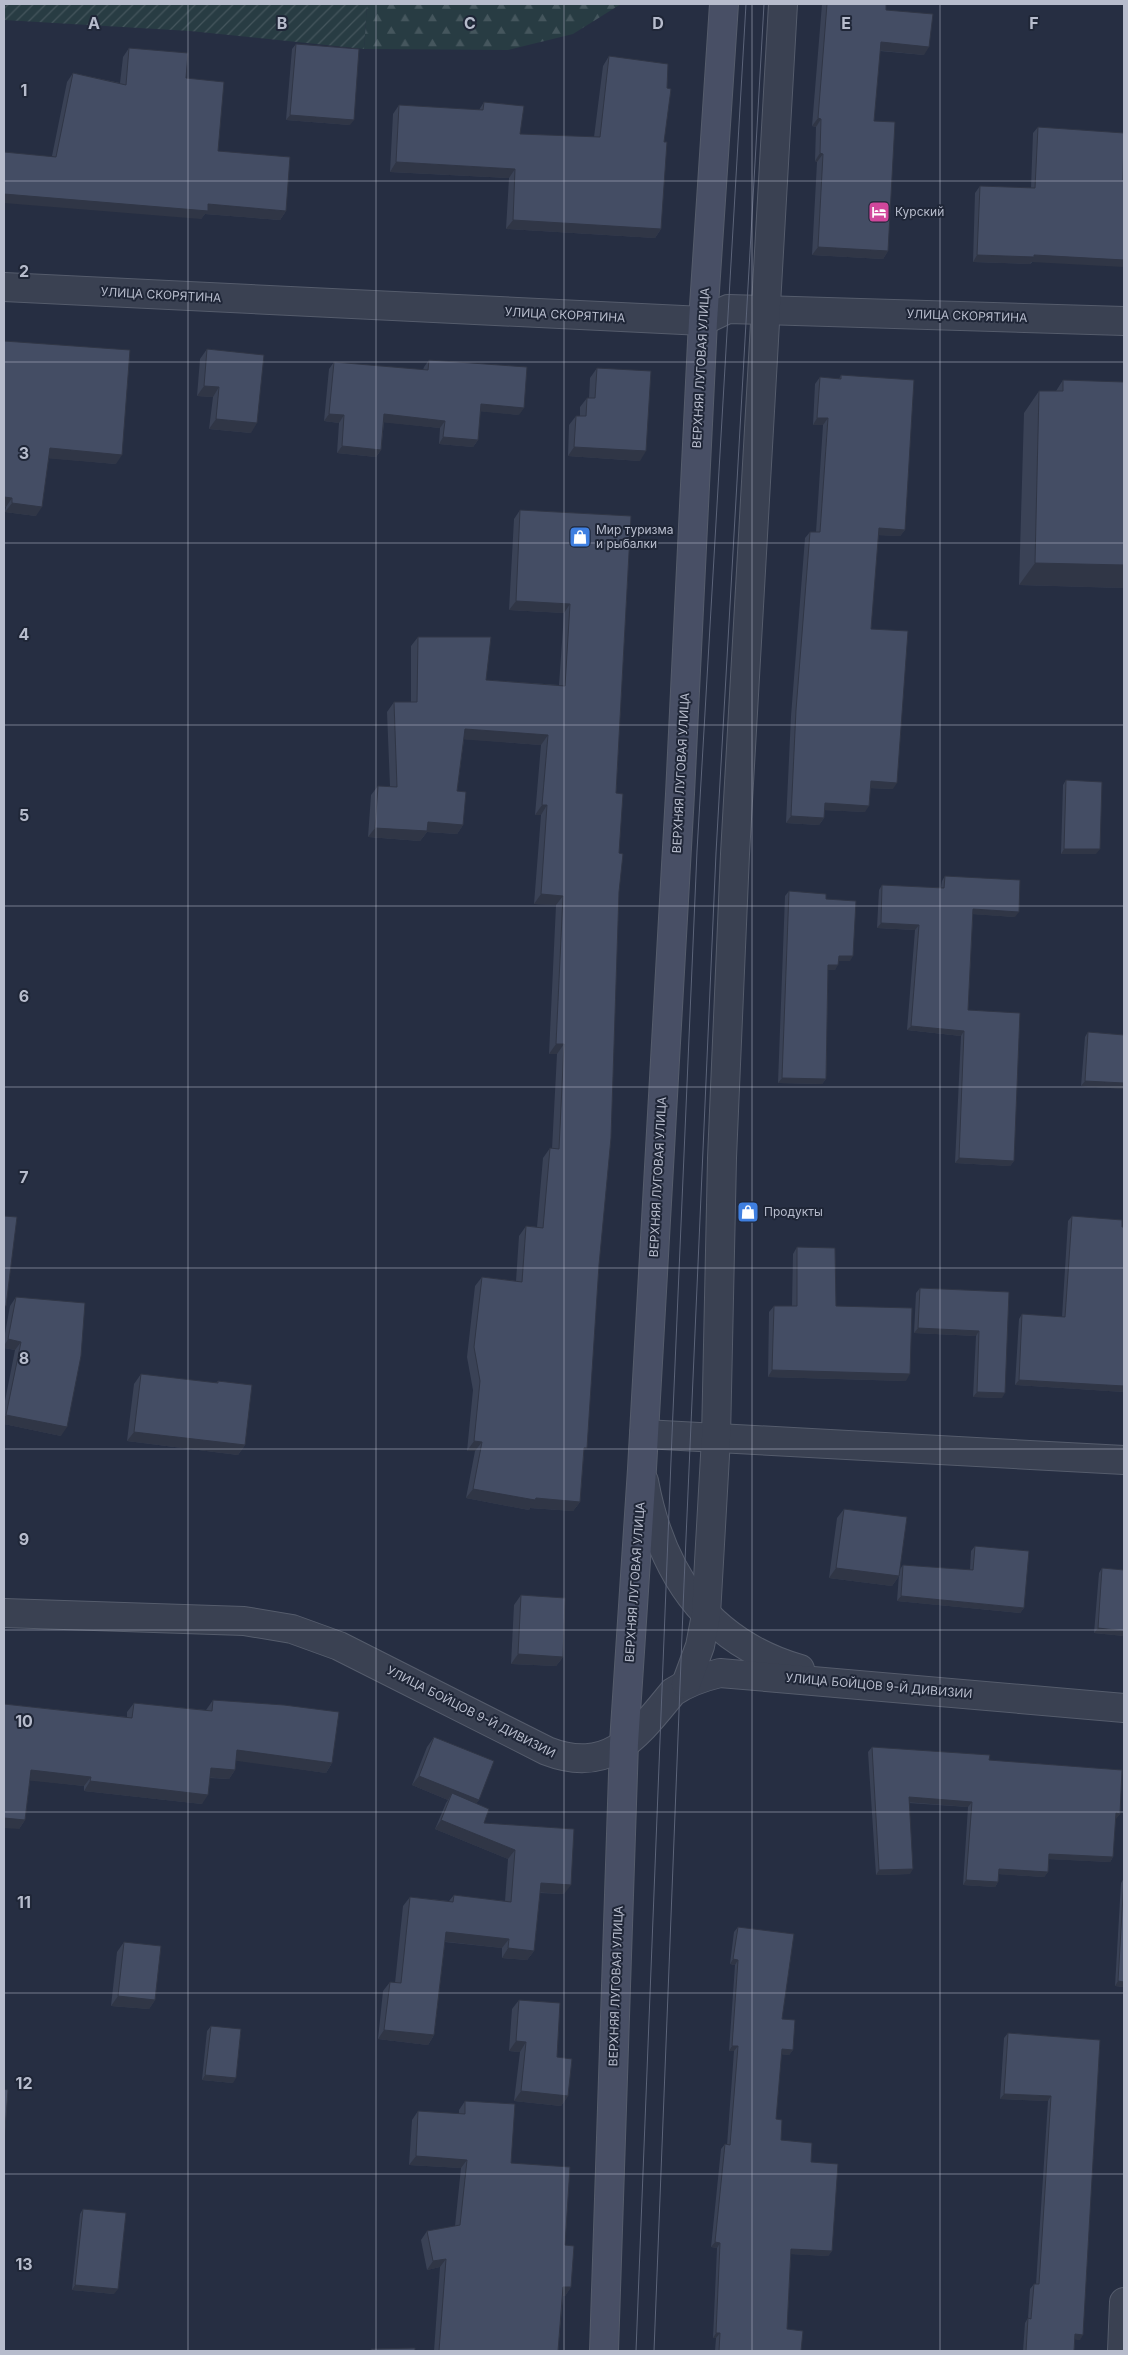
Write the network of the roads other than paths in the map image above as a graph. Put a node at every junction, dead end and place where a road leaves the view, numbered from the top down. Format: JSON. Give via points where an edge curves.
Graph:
{"nodes":[{"id":1,"x":724,"y":4,"type":"edge"},
{"id":2,"x":783,"y":4,"type":"edge"},
{"id":3,"x":4,"y":287,"type":"edge"},
{"id":4,"x":767,"y":310,"type":"junction"},
{"id":5,"x":703,"y":321,"type":"junction"},
{"id":6,"x":1124,"y":321,"type":"edge"},
{"id":7,"x":644,"y":1434,"type":"junction"},
{"id":8,"x":716,"y":1438,"type":"junction"},
{"id":9,"x":1124,"y":1460,"type":"edge"},
{"id":10,"x":642,"y":1469,"type":"junction"},
{"id":11,"x":4,"y":1613,"type":"edge"},
{"id":12,"x":706,"y":1616,"type":"junction"},
{"id":13,"x":860,"y":1683,"type":"junction"},
{"id":14,"x":686,"y":1684,"type":"junction"},
{"id":15,"x":1124,"y":1708,"type":"edge"},
{"id":16,"x":624,"y":1743,"type":"junction"},
{"id":17,"x":1124,"y":2302,"type":"edge"},
{"id":18,"x":604,"y":2351,"type":"edge"},
{"id":19,"x":1122,"y":2351,"type":"edge"}],
"edges":[{"from":1,"to":5,"type":"main road","name":"ВЕРХНЯЯ ЛУГОВАЯ УЛИЦА"},
{"from":2,"to":4,"type":"street"},
{"from":3,"to":5,"type":"street","name":"УЛИЦА СКОРЯТИНА"},
{"from":4,"to":5,"type":"street","name":"УЛИЦА СКОРЯТИНА","via":[[728,309]]},
{"from":4,"to":6,"type":"street","name":"УЛИЦА СКОРЯТИНА"},
{"from":4,"to":8,"type":"street","via":[[735,854],[722,1158]]},
{"from":5,"to":7,"type":"main road","name":"ВЕРХНЯЯ ЛУГОВАЯ УЛИЦА"},
{"from":7,"to":8,"type":"street"},
{"from":7,"to":10,"type":"main road","name":"ВЕРХНЯЯ ЛУГОВАЯ УЛИЦА"},
{"from":8,"to":9,"type":"street"},
{"from":8,"to":12,"type":"street"},
{"from":10,"to":12,"type":"street","via":[[662,1544]]},
{"from":10,"to":16,"type":"main road","name":"ВЕРХНЯЯ ЛУГОВАЯ УЛИЦА"},
{"from":11,"to":16,"type":"street","name":"УЛИЦА БОЙЦОВ 9-Й ДИВИЗИИ","via":[[244,1621],[292,1629],[339,1646],[562,1757],[588,1760],[609,1754]]},
{"from":12,"to":13,"type":"street","via":[[752,1651],[778,1663]]},
{"from":12,"to":14,"type":"street","via":[[700,1646]]},
{"from":13,"to":14,"type":"street","name":"УЛИЦА БОЙЦОВ 9-Й ДИВИЗИИ","via":[[720,1673]]},
{"from":13,"to":15,"type":"street","name":"УЛИЦА БОЙЦОВ 9-Й ДИВИЗИИ"},
{"from":14,"to":16,"type":"street","name":"УЛИЦА БОЙЦОВ 9-Й ДИВИЗИИ","via":[[673,1692],[645,1727]]},
{"from":16,"to":18,"type":"main road","name":"ВЕРХНЯЯ ЛУГОВАЯ УЛИЦА"},
{"from":17,"to":19,"type":"street"}]}
